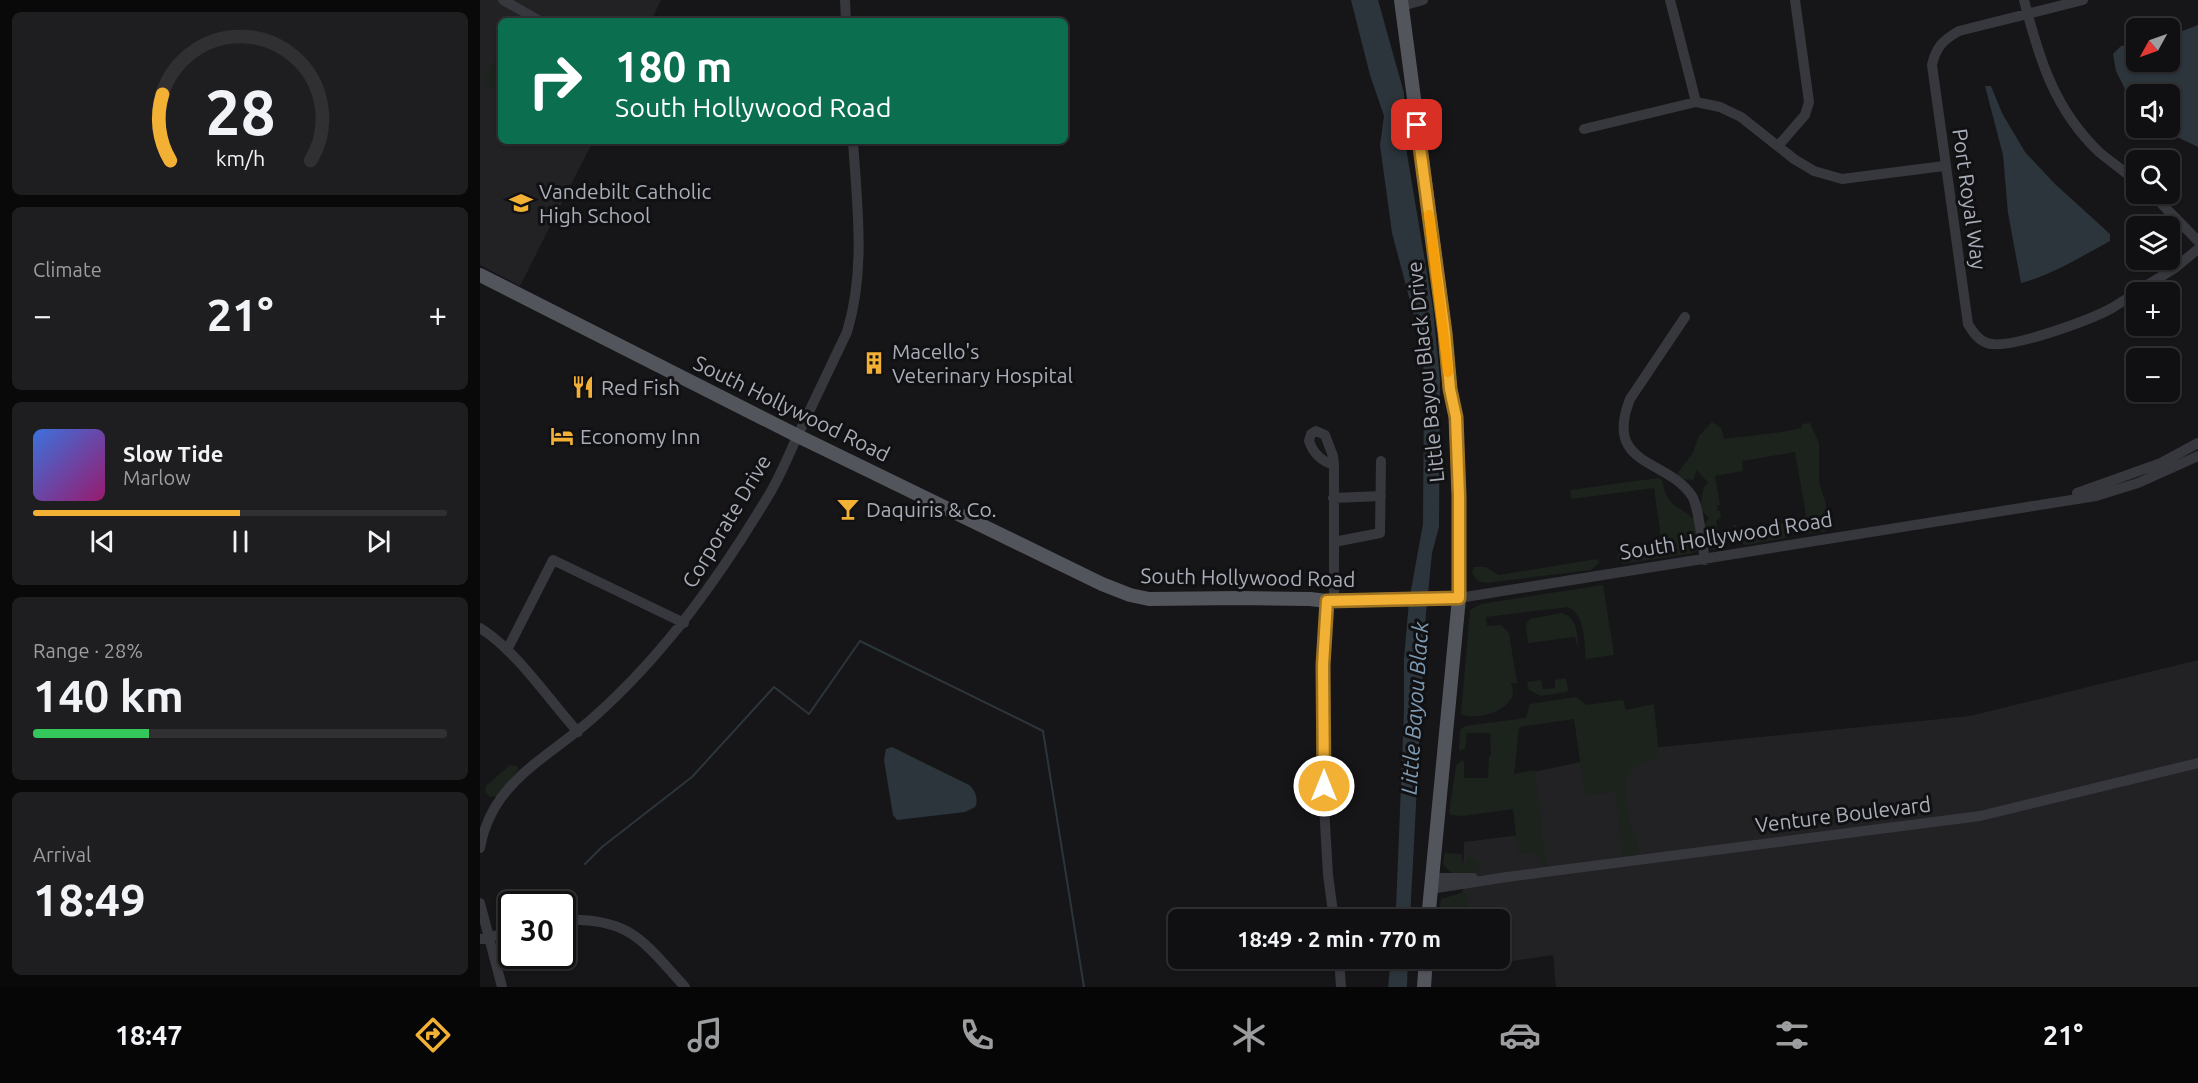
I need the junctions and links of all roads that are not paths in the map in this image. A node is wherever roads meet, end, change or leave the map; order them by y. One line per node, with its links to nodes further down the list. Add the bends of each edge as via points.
1 (503, 0): 10 (street)
2 (845, 0): 11 (street)
3 (1423, 0): 8 (street)
4 (1670, 0): 12 (street)
5 (1795, 0): 15 (street, via 1809,102 1805,115)
6 (2025, 0): 9 (street)
7 (2083, 0): 9 (street, Port Royal Way)
8 (1401, 3): 35 (main road, Little Bayou Black Drive, via 1456,417)
9 (2028, 14): 16 (street, Port Royal Way, via 1959,31 1943,40 1935,52 1932,65); 17 (street, via 2055,93 2099,151)
10 (535, 18)
11 (846, 18)
12 (1696, 102): 13 (street); 15 (street, via 1741,117)
13 (1584, 129)
14 (853, 144): 25 (street, Corporate Drive, via 859,268 854,308 847,332)
15 (1778, 146): 16 (street, via 1814,171 1842,178)
16 (1944, 166): 23 (street, Port Royal Way, via 1968,324 1976,336 1988,344 2003,345 2058,331)
17 (2126, 173)
18 (2162, 204): 19 (street)
19 (2198, 241)
20 (2198, 249): 22 (street, Port Royal Way)
21 (480, 275): 25 (main road, South Hollywood Road)
22 (2153, 282)
23 (2126, 299)
24 (1685, 317): 34 (street, via 1630,399 1624,429 1640,452 1686,488 1694,499)
25 (798, 436): 36 (main road, South Hollywood Road, via 1130,595 1149,599); 37 (street, Corporate Drive, via 771,491)
26 (2198, 443): 32 (street, South Hollywood Road, via 2161,463)
27 (2198, 456): 32 (street, South Hollywood Road, via 2138,483 2096,496)
28 (1381, 461): 30 (street)
29 (1334, 465): 31 (street)
30 (1381, 496): 31 (street); 33 (street, via 1380,533)
31 (1334, 498): 33 (street)
32 (2046, 503): 34 (street, South Hollywood Road)
33 (1334, 542): 36 (street)
34 (1705, 560): 35 (street, South Hollywood Road)
35 (1459, 598): 36 (main road, South Hollywood Road); 43 (main road, Little Bayou Black Drive)
36 (1330, 601): 45 (street, via 1323,665 1324,806)
37 (684, 623): 39 (street, via 553,560); 40 (street, Corporate Drive, via 639,675)
38 (480, 628): 39 (street)
39 (507, 650): 40 (street)
40 (578, 732): 42 (street, Corporate Drive, via 516,779 496,807)
41 (2198, 763): 43 (street, Venture Boulevard, via 1971,818)
42 (480, 848)
43 (1430, 883): 46 (main road, Little Bayou Black Drive)
44 (480, 903): 48 (street)
45 (1333, 909)
46 (1429, 909)
47 (576, 919): 52 (street, via 607,922 630,932)
48 (484, 938): 51 (street)
49 (1340, 969): 53 (street)
50 (1425, 969): 54 (main road)
51 (502, 987)
52 (685, 987)
53 (1341, 987)
54 (1424, 987)

